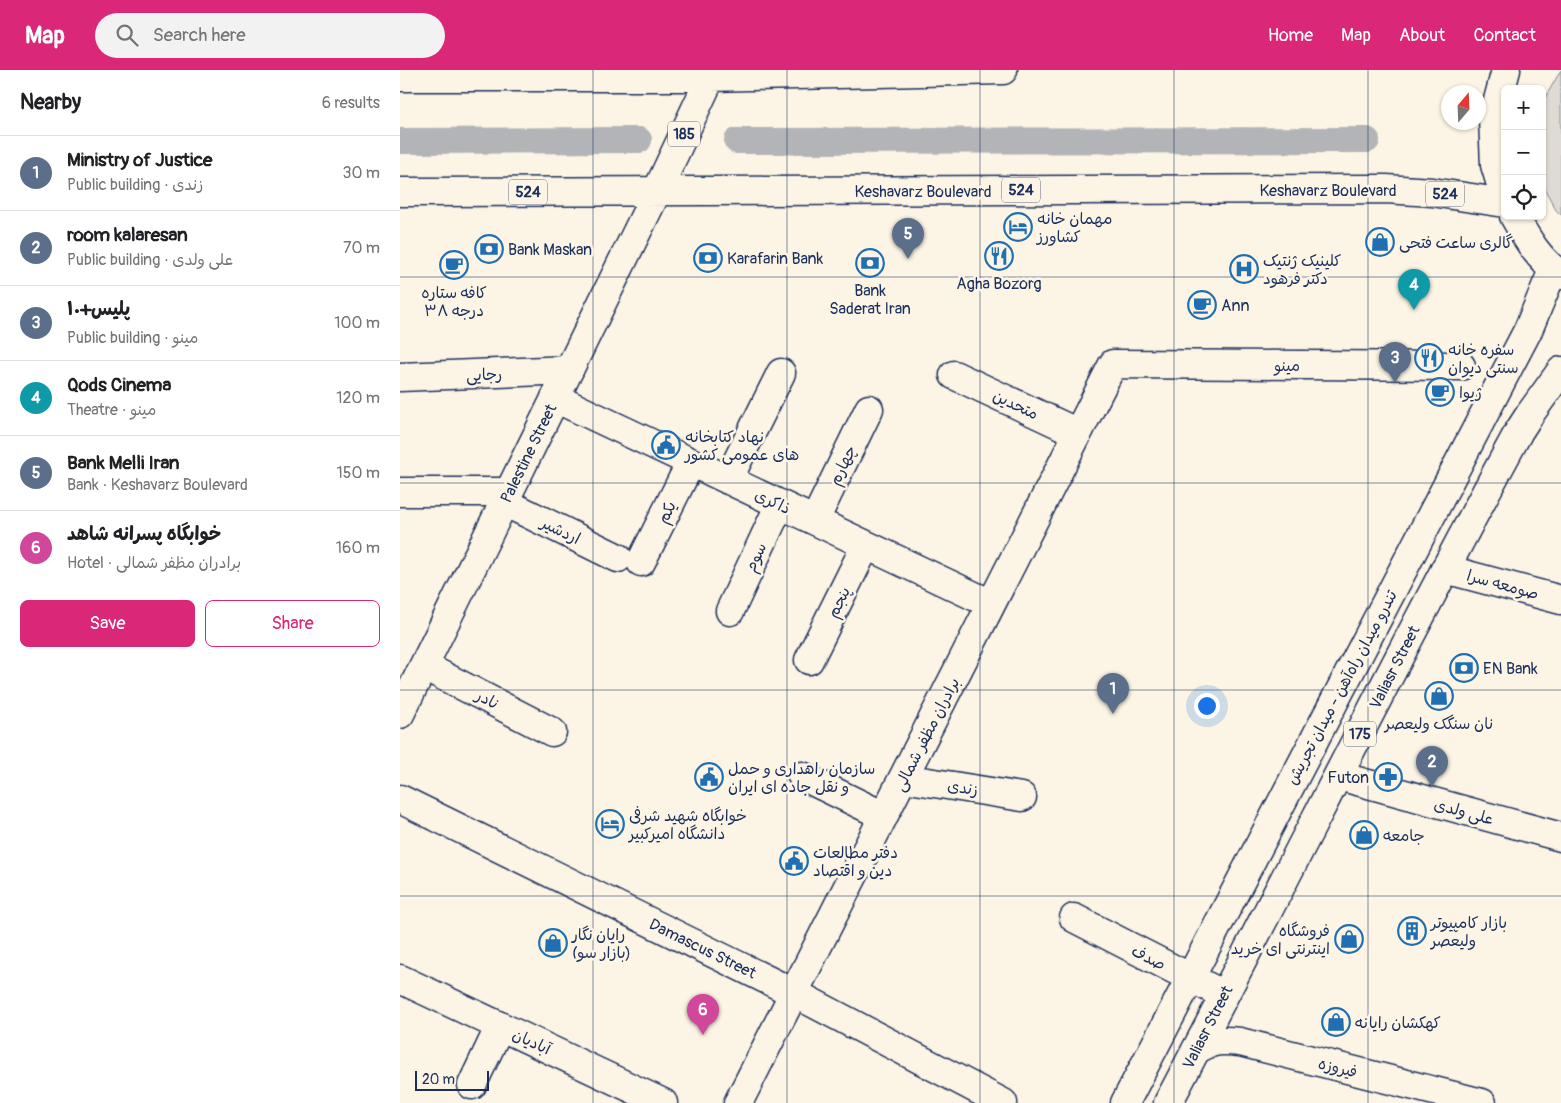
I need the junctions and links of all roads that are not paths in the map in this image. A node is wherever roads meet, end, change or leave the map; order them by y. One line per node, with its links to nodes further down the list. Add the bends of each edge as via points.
1 (1003, 70): 4 (street)
2 (1506, 70): 6 (street, via 1494,118 1495,165)
3 (552, 73): 4 (street); 5 (street)
4 (713, 73): 7 (street, 185)
5 (400, 77)
6 (1501, 185)
7 (657, 191): 8 (street, Keshavarz Boulevard / 524); 9 (street, Keshavarz Boulevard / 524, via 1386,189); 14 (street, Palestine Street / 185)
8 (400, 192)
9 (1501, 202)
10 (1516, 220): 11 (street, via 1533,248)
11 (1557, 272): 46 (street, تندرو میدان راه‌آهن - میدان تجریش)
12 (1113, 364): 13 (street, مینو); 21 (street, برادران مظفر شمالی)
13 (1462, 366)
14 (569, 370): 18 (street, رجایی); 19 (street, Palestine Street / 185)
15 (1561, 371): 30 (street, Valiasr Street / 175, via 1530,414)
16 (781, 373): 23 (street)
17 (954, 375): 21 (street, متحدین)
18 (400, 377)
19 (555, 398): 22 (street, ذاکری); 25 (street, Palestine Street / 185)
20 (869, 410): 27 (street, چهارم)
21 (1078, 433): 32 (street, برادران مظفر شمالی)
22 (691, 462): 23 (street, ذاکری); 29 (street, یکم)
23 (728, 480): 26 (street, ذاکری)
24 (400, 492): 25 (street)
25 (506, 497): 29 (street, اردشیر); 35 (street, Palestine Street / 185)
26 (780, 504): 27 (street, ذاکری); 33 (street, سوم)
27 (815, 520): 28 (street, ذاکری)
28 (866, 545): 32 (street, ذاکری); 34 (street, پنجم)
29 (629, 560)
30 (1445, 569): 31 (street, صومعه سرا); 39 (street, Valiasr Street / 175)
31 (1561, 600)
32 (991, 604): 40 (street, برادران مظفر شمالی)
33 (730, 611)
34 (810, 660)
35 (424, 666): 36 (street, Palestine Street / 185); 37 (street, نادر)
36 (400, 714)
37 (552, 732)
38 (802, 776): 43 (street)
39 (1339, 776): 44 (street, علی ولدی); 49 (street, Valiasr Street / 175)
40 (903, 778): 41 (street, زندی); 43 (street, برادران مظفر شمالی)
41 (1022, 797)
42 (400, 799): 48 (street, Damascus Street)
43 (884, 816): 48 (street, برادران مظفر شمالی)
44 (1561, 837)
45 (1074, 918): 46 (street, صدف)
46 (1190, 977): 49 (street, صدف); 56 (street, تندرو میدان راه‌آهن - میدان تجریش)
47 (400, 979): 50 (street, آبادیان)
48 (794, 993): 54 (street, برادران مظفر شمالی); 55 (street, Damascus Street)
49 (1224, 995): 51 (street, Valiasr Street / 175)
50 (500, 1026): 52 (street); 53 (street, آبادیان)
51 (1196, 1050): 57 (street, Valiasr Street / 175); 58 (street, فیروزه, via 1222,1040 1240,1042)
52 (472, 1085)
53 (663, 1103)
54 (738, 1103)
55 (1003, 1103)
56 (1126, 1103)
57 (1168, 1103)
58 (1482, 1103)

